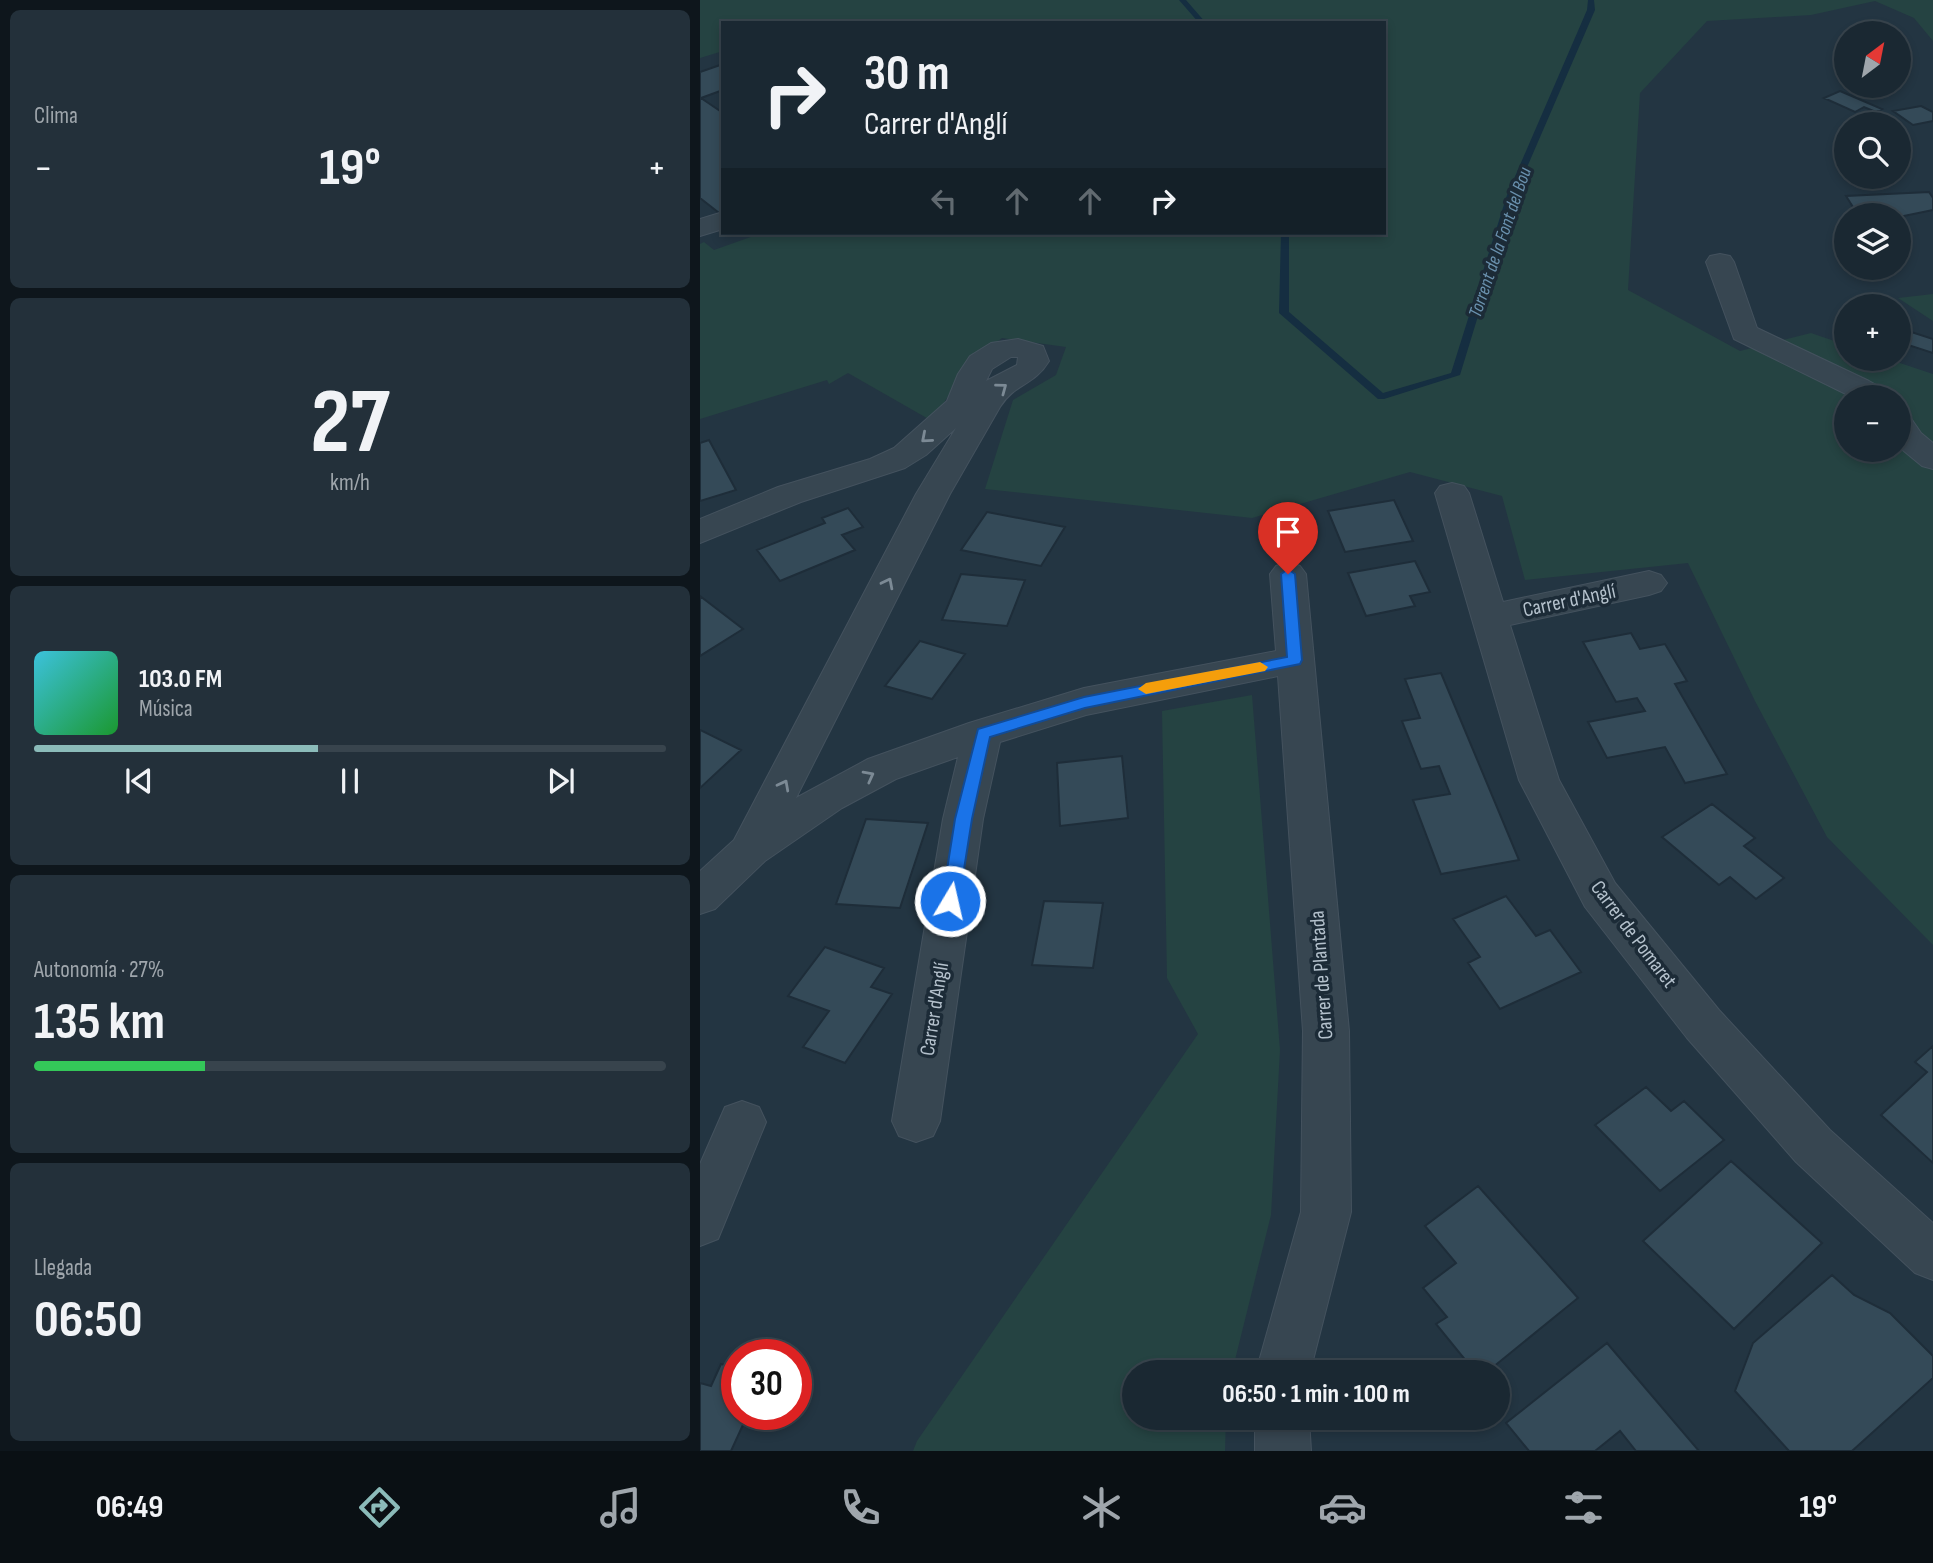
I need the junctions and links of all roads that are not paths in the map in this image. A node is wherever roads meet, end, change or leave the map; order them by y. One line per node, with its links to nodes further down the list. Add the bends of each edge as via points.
1 (721, 221): 2 (street)
2 (700, 228)
3 (1720, 262): 4 (street, via 1744,333)
4 (1853, 385)
5 (1911, 441): 6 (street)
6 (1933, 459)
7 (1452, 493): 11 (street, Carrer de Pomaret)
8 (700, 532): 14 (street, one-way to 8, via 933,494 997,387 1028,371 1034,361 1032,352 1023,346 1001,350 978,366 960,405 909,453 747,510)
9 (1288, 574): 12 (street, Carrer de Plantada)
10 (1648, 583): 11 (street, Carrer d'Anglí)
11 (1490, 617): 19 (street, Carrer de Pomaret, via 1539,780 1600,895 1703,1024 1813,1146)
12 (1294, 660): 13 (street, via 1084,702); 20 (street, Carrer de Plantada, via 1326,1031 1326,1212)
13 (983, 733): 14 (street, one-way to 13, via 828,797 882,769); 16 (street, Carrer d'Anglí, via 963,819)
14 (749, 851): 15 (street)
15 (700, 897)
16 (916, 1121)
17 (742, 1122): 18 (street)
18 (700, 1222)
19 (1933, 1256)
20 (1286, 1360)
21 (1282, 1430): 22 (street)
22 (1283, 1451)

